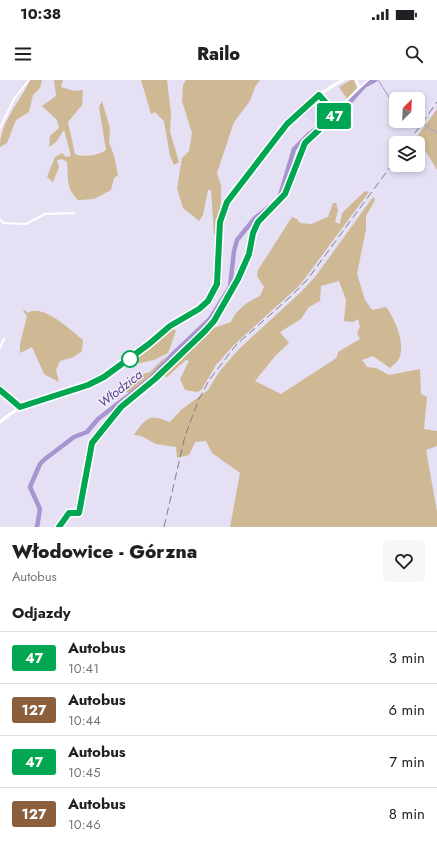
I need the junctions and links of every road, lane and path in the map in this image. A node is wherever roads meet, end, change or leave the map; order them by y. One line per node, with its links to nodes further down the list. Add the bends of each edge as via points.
1 (29, 80): 8 (street, via 14,100)
2 (343, 80): 6 (street)
3 (356, 80): 5 (street)
4 (368, 80): 5 (street)
5 (360, 86): 7 (street)
6 (319, 95): 7 (street); 14 (street, via 287,124 227,202 220,222 217,284 208,301 170,326 104,377 88,385)
7 (334, 113): 16 (street, via 333,120 305,143 285,194 258,222 249,254 238,279 214,321 155,379 121,407 96,436 92,443 79,513 69,513)
8 (0, 128)
9 (74, 213): 10 (street, via 45,214 26,224 3,223)
10 (0, 219)
11 (4, 339): 12 (street)
12 (0, 348)
13 (0, 390): 14 (street)
14 (20, 407): 15 (street)
15 (0, 422)
16 (59, 527)

